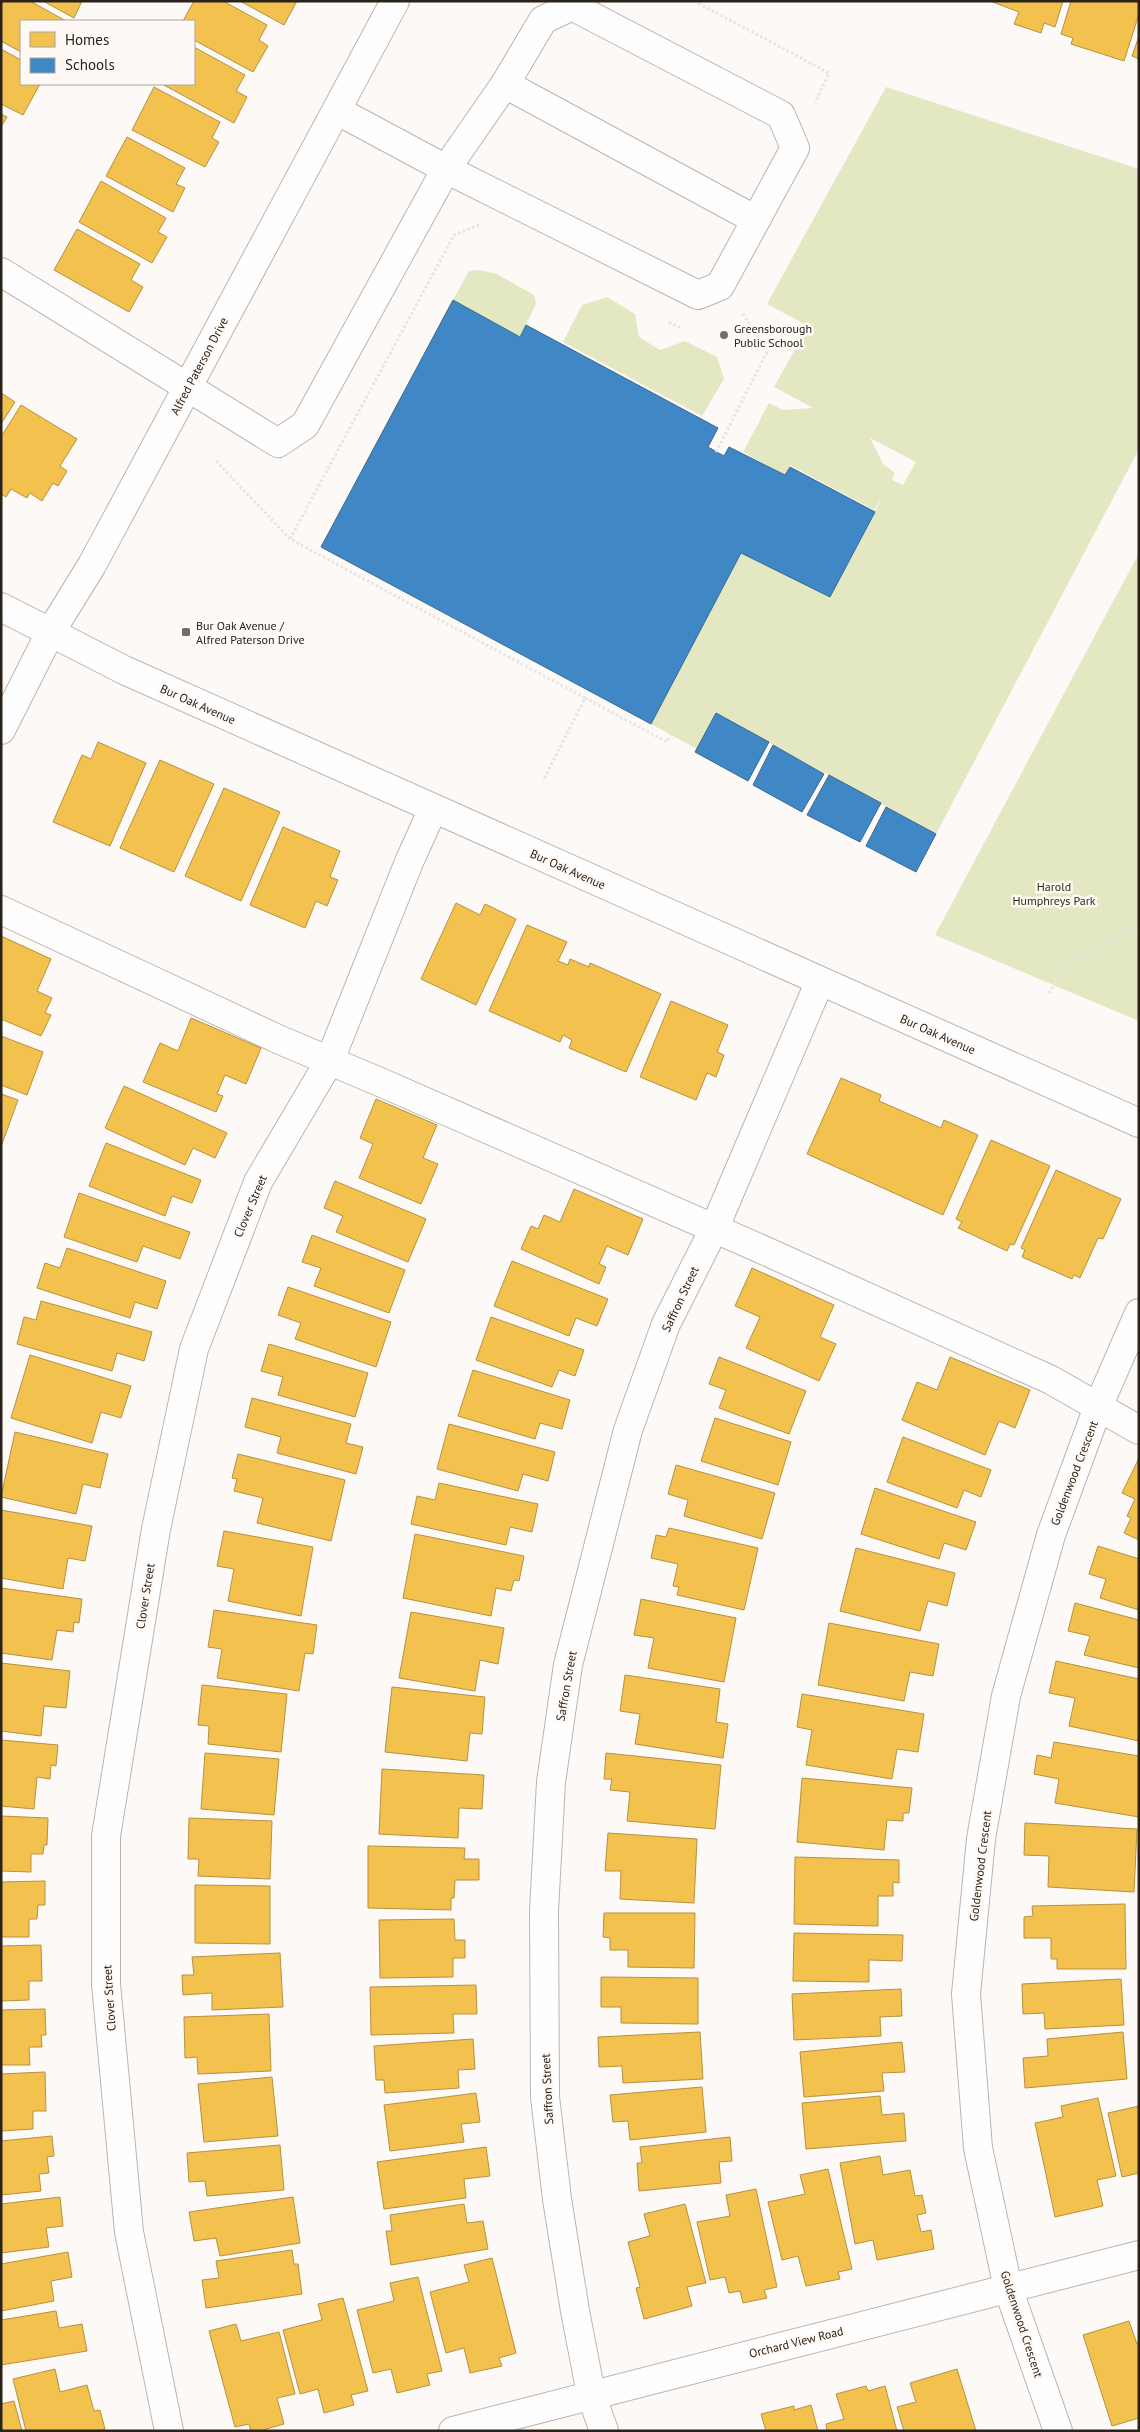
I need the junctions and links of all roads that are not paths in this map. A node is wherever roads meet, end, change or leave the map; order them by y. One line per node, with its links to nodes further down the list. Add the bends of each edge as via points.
1 (395, 1): 3 (street, Alfred Paterson Drive)
2 (505, 84): 4 (street); 5 (street); 5 (street, via 543,20 572,6 782,116 796,148)
3 (338, 111): 4 (street); 7 (street, Alfred Paterson Drive)
4 (446, 169): 5 (street, via 698,295 720,286); 7 (street, via 305,425 278,443)
5 (756, 220)
6 (1, 272): 7 (street)
7 (188, 386): 9 (street, Alfred Paterson Drive, via 92,565)
8 (1, 607): 9 (street, Bur Oak Avenue)
9 (50, 632): 10 (street, Alfred Paterson Drive); 11 (street, Bur Oak Avenue, via 124,670)
10 (1, 730)
11 (433, 809): 13 (street, Bur Oak Avenue); 14 (street, Clover Street)
12 (1, 910): 14 (street, via 280,1040)
13 (820, 981): 15 (street, Bur Oak Avenue); 16 (street, Saffron Street)
14 (330, 1060): 16 (street); 23 (street, Clover Street, via 258,1182 194,1350 156,1529 106,1836 106,1984 129,2232)
15 (1139, 1123)
16 (714, 1229): 18 (street, via 1051,1380); 22 (street, Saffron Street, via 666,1324 628,1430 568,1665 551,1782 544,1911 545,2097 557,2199)
17 (1139, 1313): 18 (street, Goldenwood Crescent)
18 (1098, 1408): 19 (street); 21 (street, Goldenwood Crescent, via 1050,1535 1006,1696 981,1839 966,1994 978,2148)
19 (1139, 1430)
20 (1139, 2255): 21 (street, Orchard View Road)
21 (1008, 2288): 22 (street, Orchard View Road); 26 (street, Goldenwood Crescent)
22 (592, 2394): 24 (street, Orchard View Road); 25 (street, Saffron Street)
23 (169, 2431)
24 (453, 2431)
25 (604, 2431)
26 (1058, 2431)

